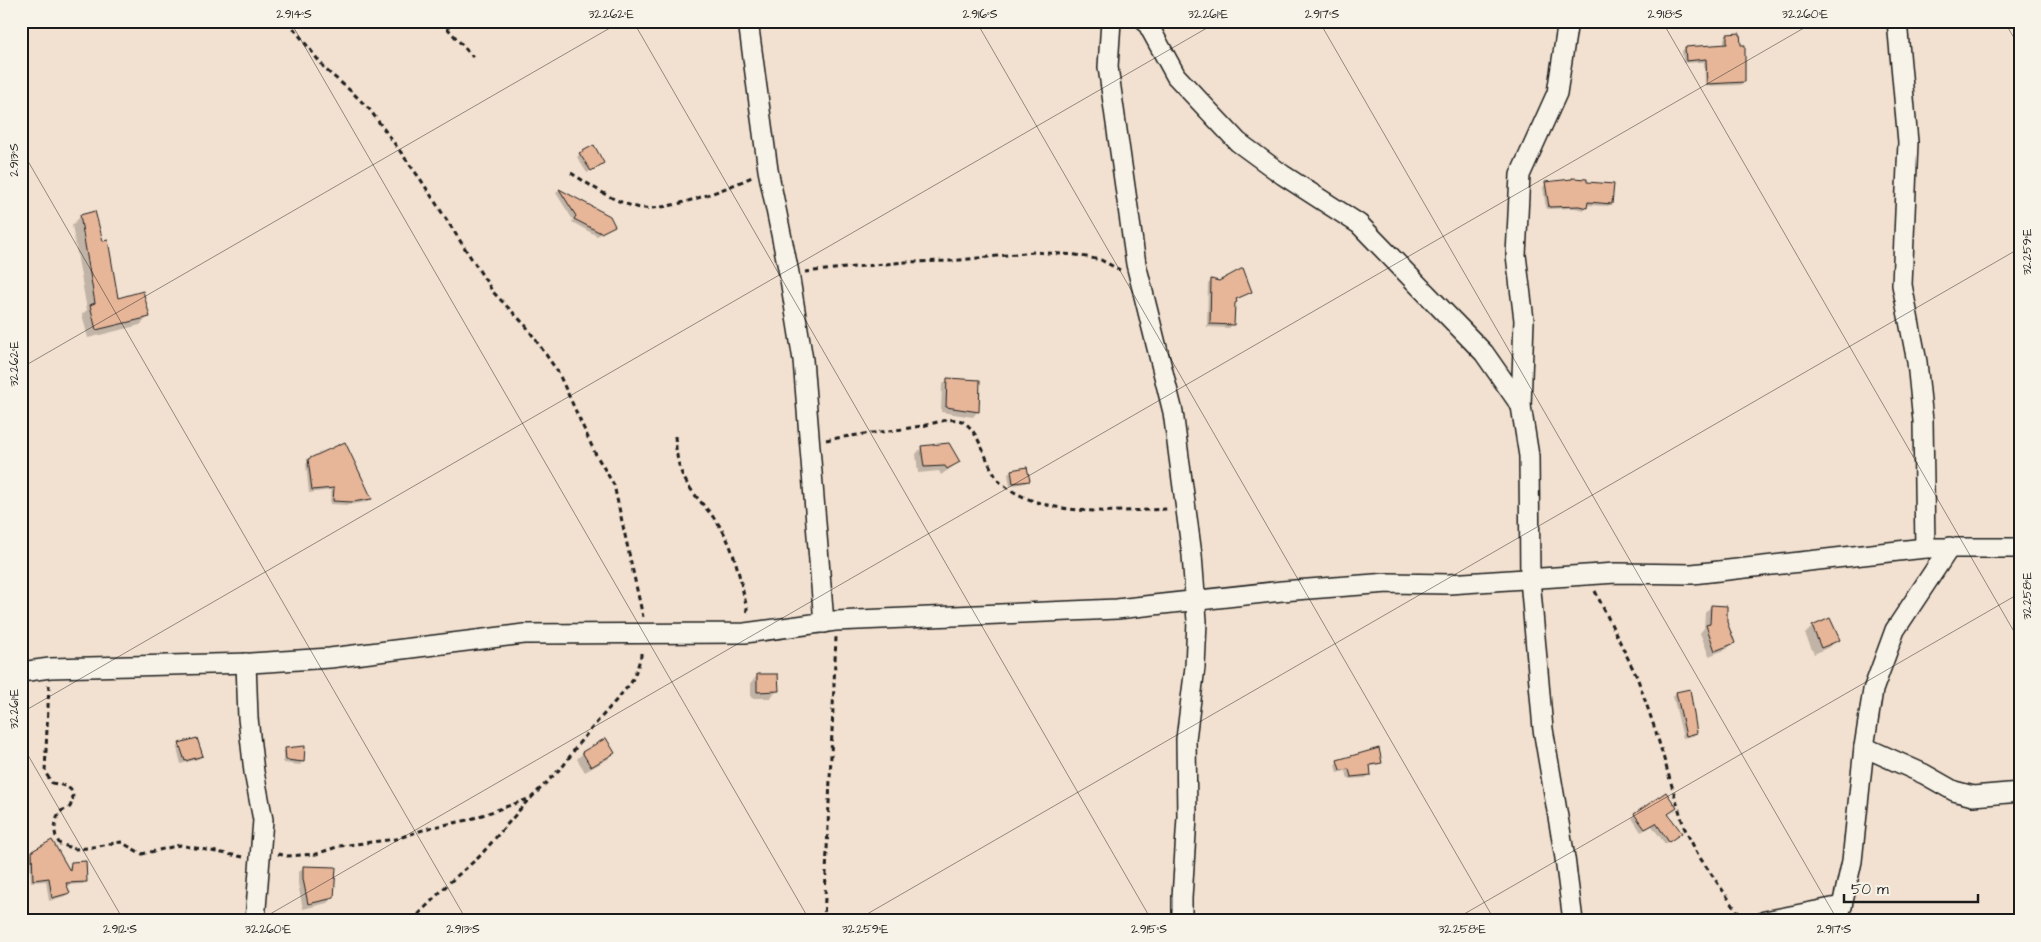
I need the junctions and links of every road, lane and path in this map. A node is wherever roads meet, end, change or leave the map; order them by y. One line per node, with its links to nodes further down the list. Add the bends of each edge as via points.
1 (288, 21): 25 (path, via 326,70 370,110 422,180 493,292 526,326 558,372 595,453 614,485 642,607)
2 (441, 21): 8 (path)
3 (748, 21): 9 (street)
4 (1111, 21): 12 (street, via 1108,67)
5 (1146, 21): 13 (street, via 1176,76 1238,142 1358,224 1484,353)
6 (1568, 21): 13 (street, via 1556,93 1520,175 1516,255 1524,320)
7 (1897, 21): 18 (street, via 1908,142 1902,286 1917,362 1923,421)
8 (473, 57)
9 (768, 170): 10 (path, via 728,188 651,208 638,208 621,202); 11 (street)
10 (571, 173)
11 (789, 274): 12 (path, via 1034,252 1101,260); 15 (street, via 803,360)
12 (1140, 282): 16 (street, via 1173,412)
13 (1521, 406): 21 (street, via 1529,456)
14 (675, 436): 24 (path, via 683,474 727,539 747,608)
15 (811, 444): 16 (path, via 959,420 969,426 1001,483 1016,493 1065,510); 23 (street)
16 (1184, 508): 22 (street)
17 (1950, 547): 18 (street); 19 (street); 29 (street, via 1895,630 1872,690)
18 (1925, 548): 20 (street, via 1692,574)
19 (2020, 548)
20 (1585, 574): 21 (street); 39 (path, via 1638,677 1684,827 1698,855)
21 (1530, 580): 22 (street, via 1388,583); 38 (street, via 1543,728)
22 (1195, 600): 23 (street, via 1117,609); 37 (street, via 1198,621 1186,740 1187,817)
23 (830, 622): 24 (street); 36 (path, via 836,651)
24 (744, 633): 25 (street)
25 (642, 635): 26 (street, via 524,634 330,658); 31 (path, via 641,656 631,683 564,765)
26 (246, 663): 27 (street); 32 (street, via 254,772 264,820)
27 (50, 668): 28 (street); 32 (path, via 45,772 52,783 69,788 73,799 70,807 60,812 54,825 60,844 75,849 121,842 142,854 180,845)
28 (21, 672)
29 (1864, 747): 30 (street, via 1924,774 1954,792 1973,796); 33 (street, via 1852,861)
30 (2020, 792)
31 (530, 798): 32 (path, via 468,820 396,839 340,846 316,854); 35 (path, via 479,857)
32 (262, 855): 34 (street)
33 (1839, 913): 40 (street)
34 (256, 921)
35 (412, 921)
36 (824, 921)
37 (1182, 921)
38 (1573, 921)
39 (1744, 921)
40 (1765, 921)

